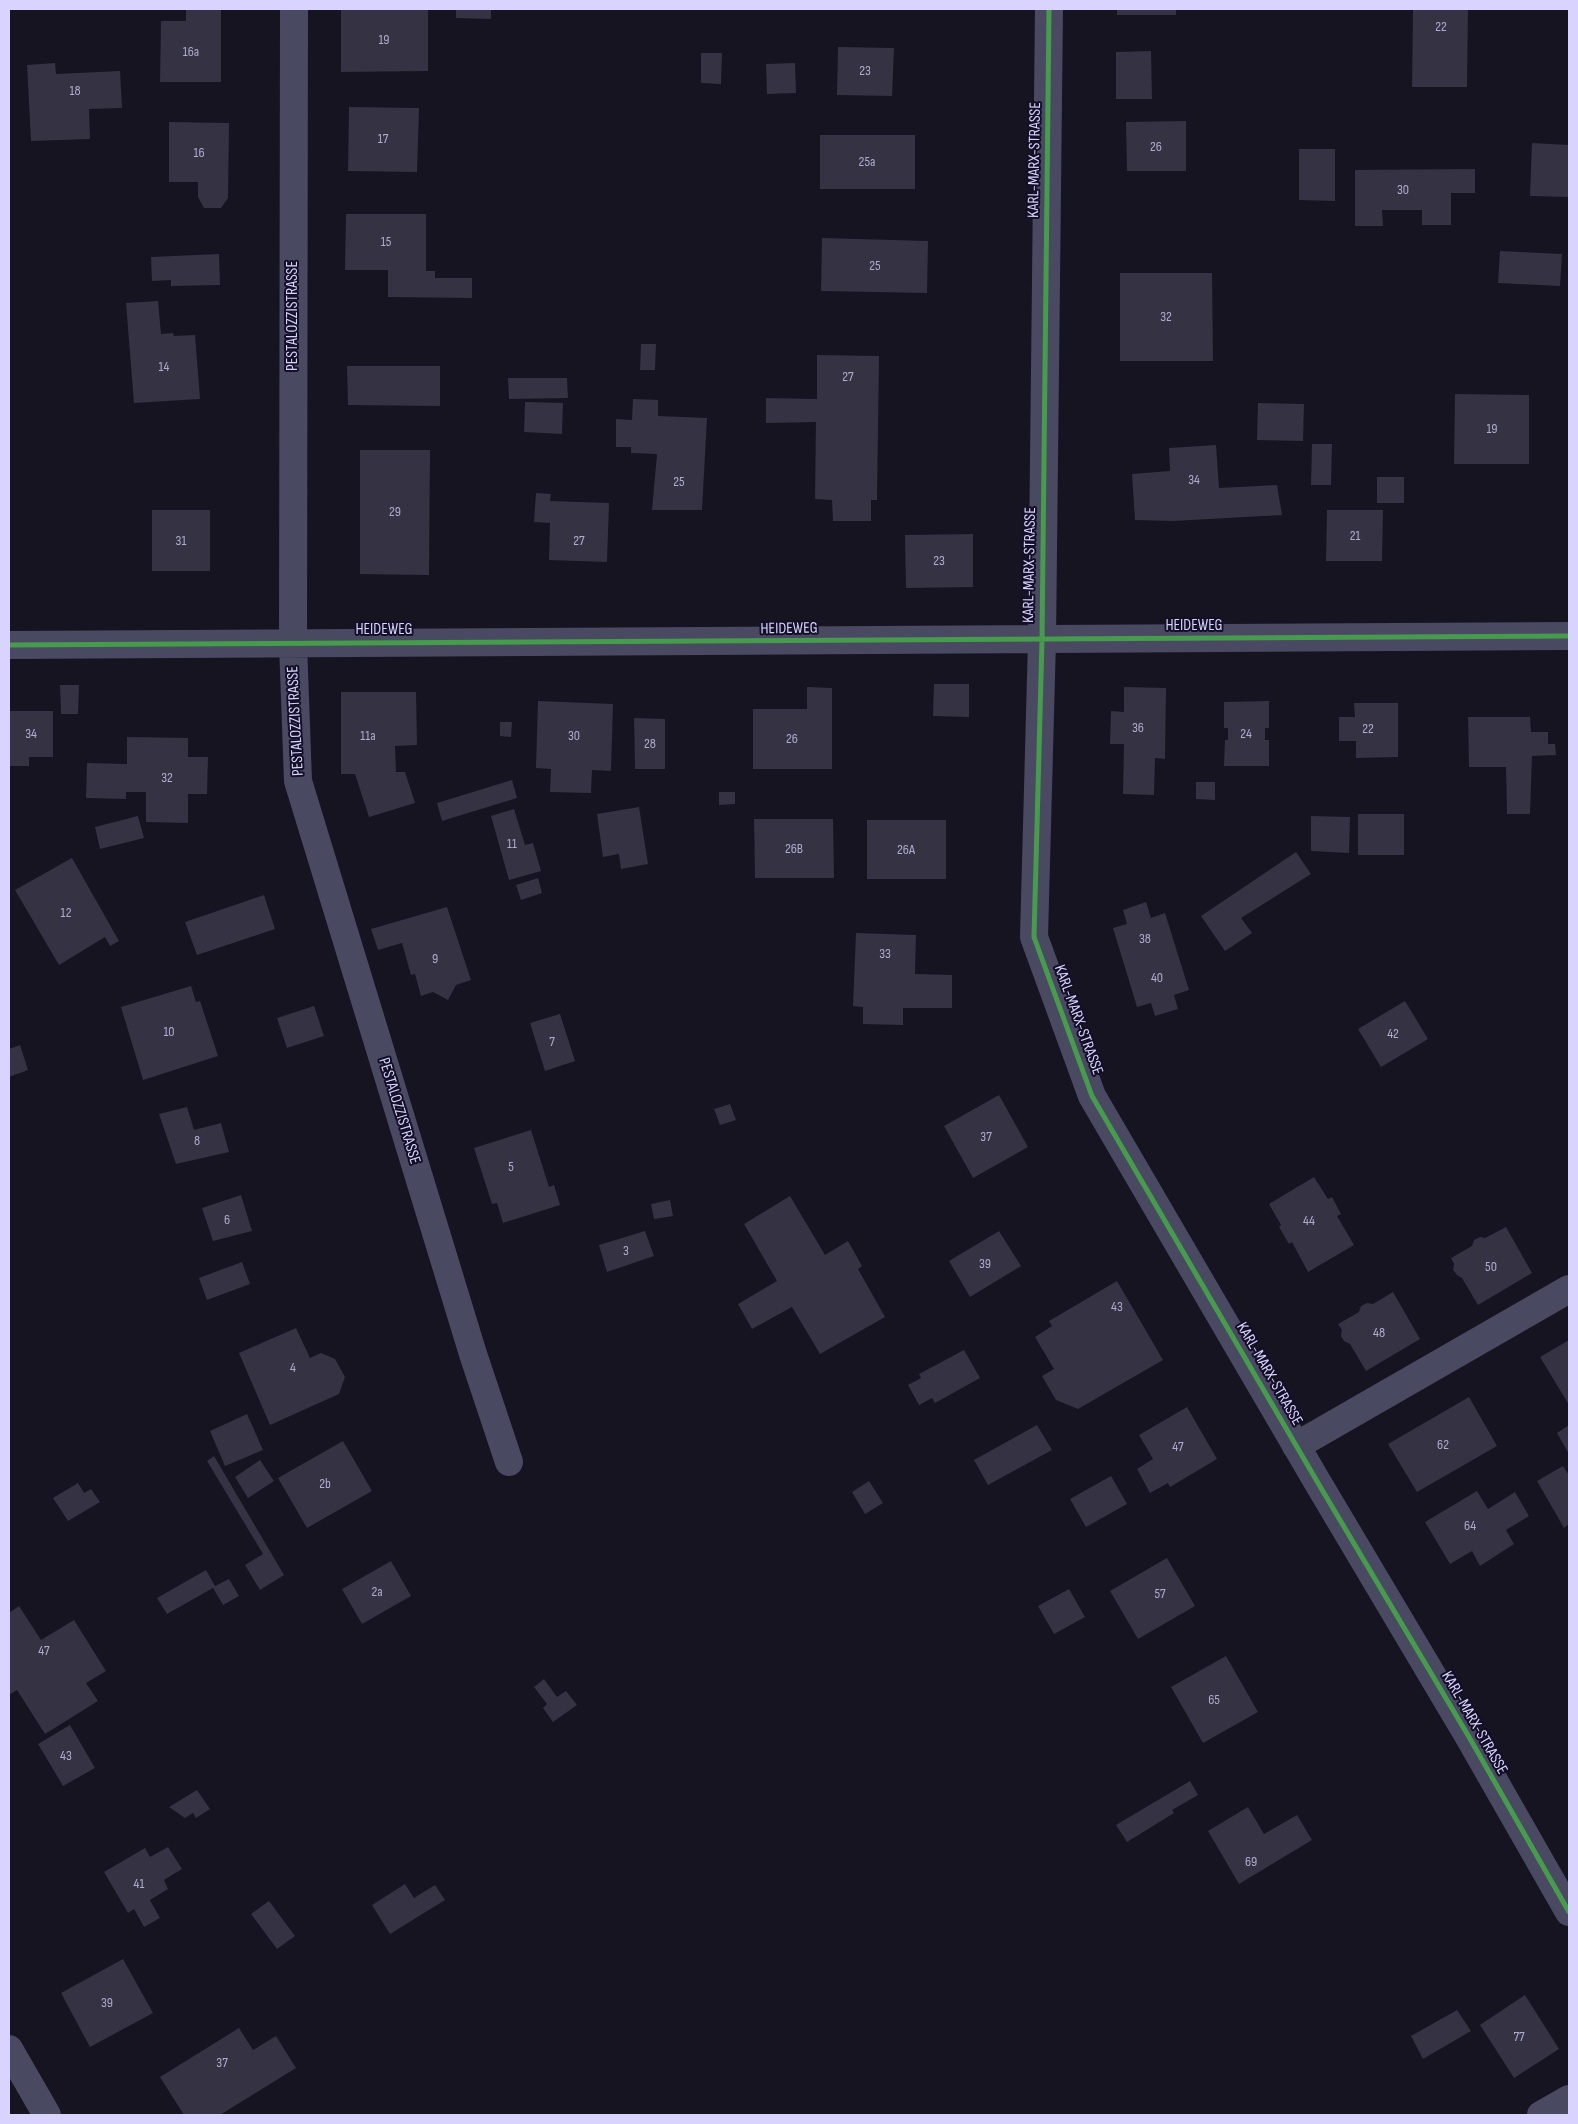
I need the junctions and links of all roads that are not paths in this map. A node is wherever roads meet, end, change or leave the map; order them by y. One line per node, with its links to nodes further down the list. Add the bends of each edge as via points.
1 (294, 9): 5 (street, PESTALOZZISTRASSE)
2 (1049, 9): 4 (street, KARL-MARX-STRASSE)
3 (1569, 636): 4 (street, HEIDEWEG)
4 (1042, 640): 5 (street, HEIDEWEG); 8 (street, KARL-MARX-STRASSE, via 1034,937 1092,1096)
5 (293, 642): 6 (street, HEIDEWEG); 9 (street, PESTALOZZISTRASSE, via 298,781)
6 (9, 645)
7 (1569, 1289): 8 (street)
8 (1296, 1446): 10 (street, KARL-MARX-STRASSE)
9 (509, 1462)
10 (1569, 1912)
11 (9, 2049): 13 (street)
12 (1569, 2099): 14 (street)
13 (47, 2115)
14 (1541, 2115)

